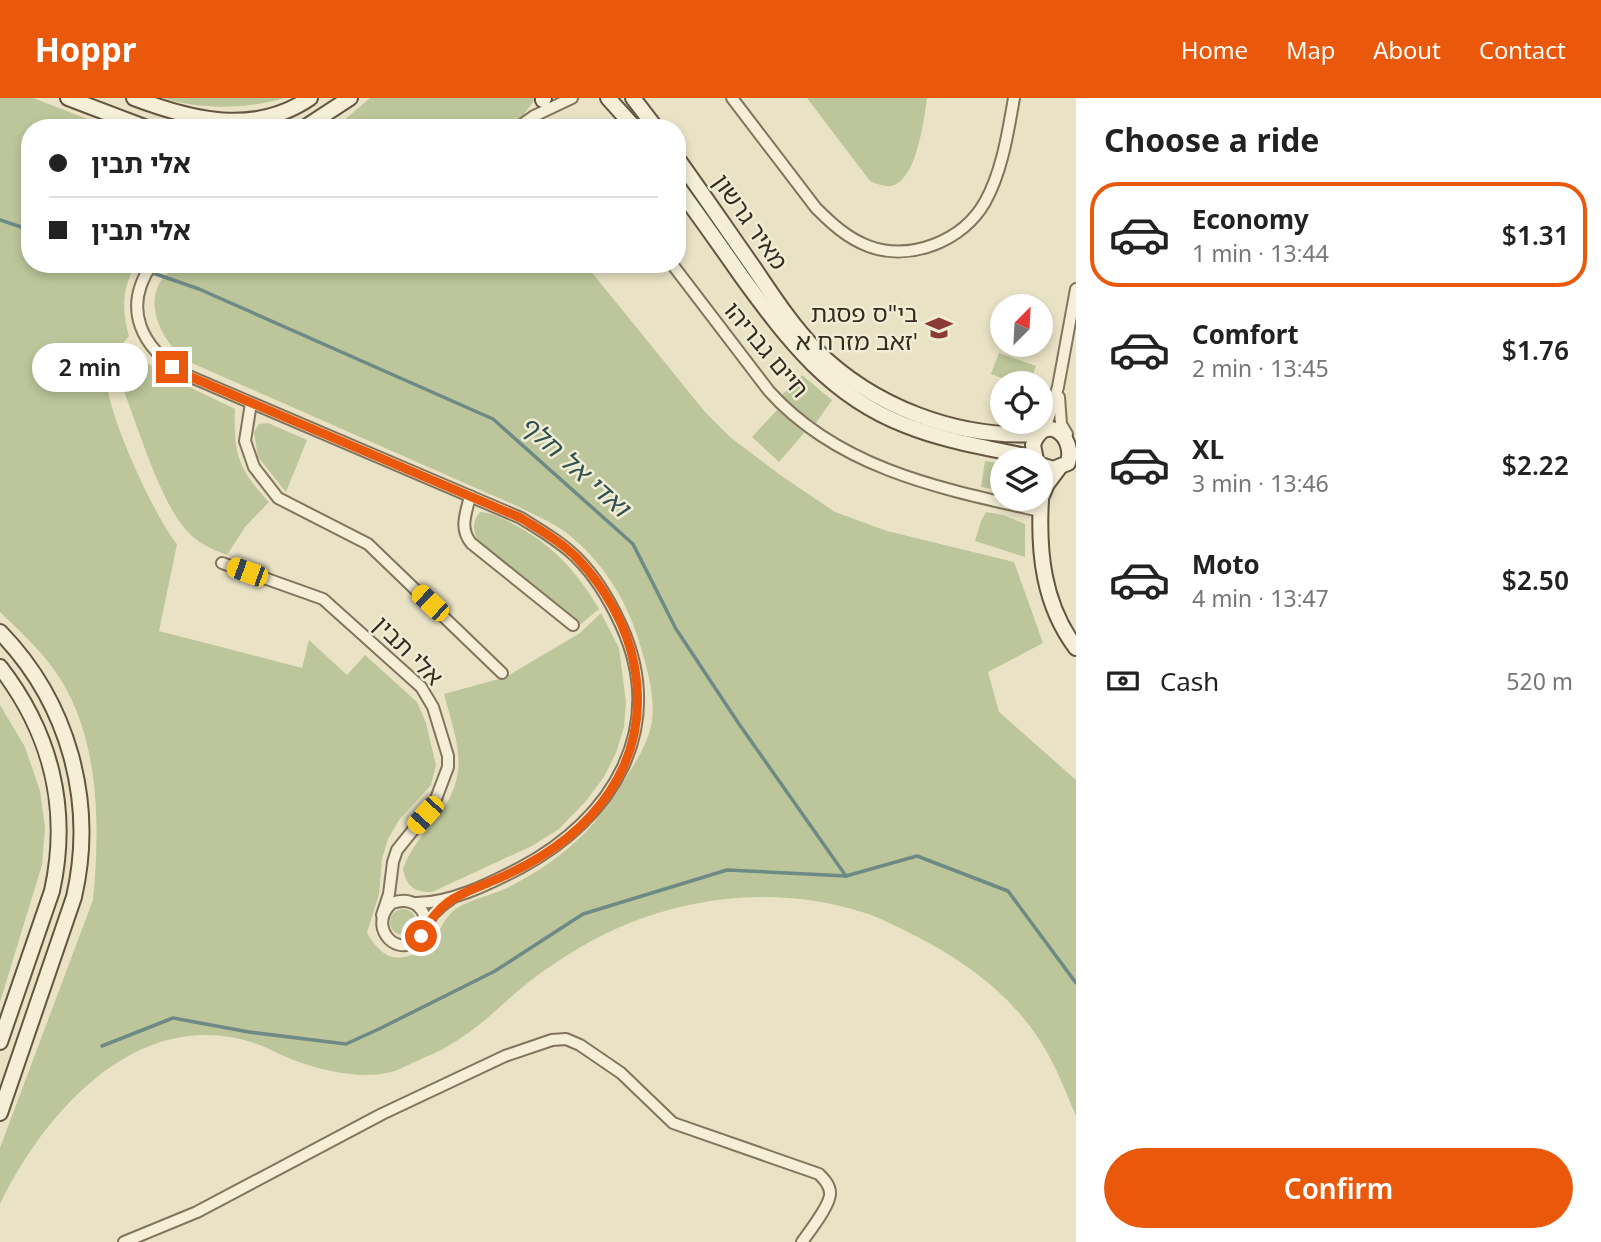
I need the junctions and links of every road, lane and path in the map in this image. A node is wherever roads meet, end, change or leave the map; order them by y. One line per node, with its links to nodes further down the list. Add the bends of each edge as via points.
1 (68, 98): 12 (street)
2 (134, 98): 13 (street)
3 (310, 98): 14 (street, via 271,116)
4 (350, 98): 15 (street)
5 (572, 98): 11 (street)
6 (608, 98): 17 (street)
7 (633, 98): 18 (street)
8 (732, 98): 9 (street, via 830,222 862,244 898,251 943,241 979,213 998,170)
9 (1014, 98)
10 (544, 99): 11 (street)
11 (534, 116): 16 (street)
12 (123, 119)
13 (210, 119)
14 (252, 119)
15 (318, 119)
16 (530, 119)
17 (627, 119)
18 (649, 119)
19 (686, 171): 28 (street, מאיר גרשון, via 780,307 815,349 843,373 908,411 956,428)
20 (686, 199): 30 (street, מאיר גרשון, via 781,331 834,384 903,425)
21 (147, 273): 26 (street, via 137,300 140,323 151,347 184,374)
22 (679, 273): 33 (street, חיים גבריהו, via 769,391 818,435 890,472)
23 (1076, 289): 24 (street)
24 (1058, 387): 25 (street); 29 (street, via 1061,424)
25 (1053, 401)
26 (251, 403): 34 (street); 41 (street, via 245,441 254,467 278,498 368,544)
27 (1053, 430): 29 (street)
28 (990, 433)
29 (1072, 438): 31 (street)
30 (990, 450)
31 (1068, 465): 32 (street)
32 (1053, 479)
33 (990, 492)
34 (470, 496): 37 (street, via 463,524 471,544); 43 (street, via 521,518 578,558 603,591 625,634 639,703 625,768 604,800 549,851 505,876)
35 (1041, 511): 39 (street, via 1045,582)
36 (222, 563): 42 (street, אלי תבין, via 323,599 428,697 448,767 434,804 397,850)
37 (573, 625)
38 (0, 632): 48 (street, via 38,679 59,718 71,755 82,831 80,873 71,907)
39 (1076, 649)
40 (0, 667): 47 (street, via 28,707 45,746 59,831 52,891)
41 (502, 673)
42 (391, 876): 44 (street); 45 (street, אלי תבין)
43 (459, 894): 44 (street); 46 (street, via 433,914)
44 (411, 902): 45 (street, via 392,903); 46 (street, via 424,914)
45 (382, 915): 46 (street, via 382,929 396,943 416,941)
46 (425, 929)
47 (0, 1042)
48 (0, 1113)
49 (124, 1242): 50 (street, via 197,1212 382,1114 505,1056 566,1039 621,1073 673,1123 818,1174 831,1193)
50 (802, 1242)

